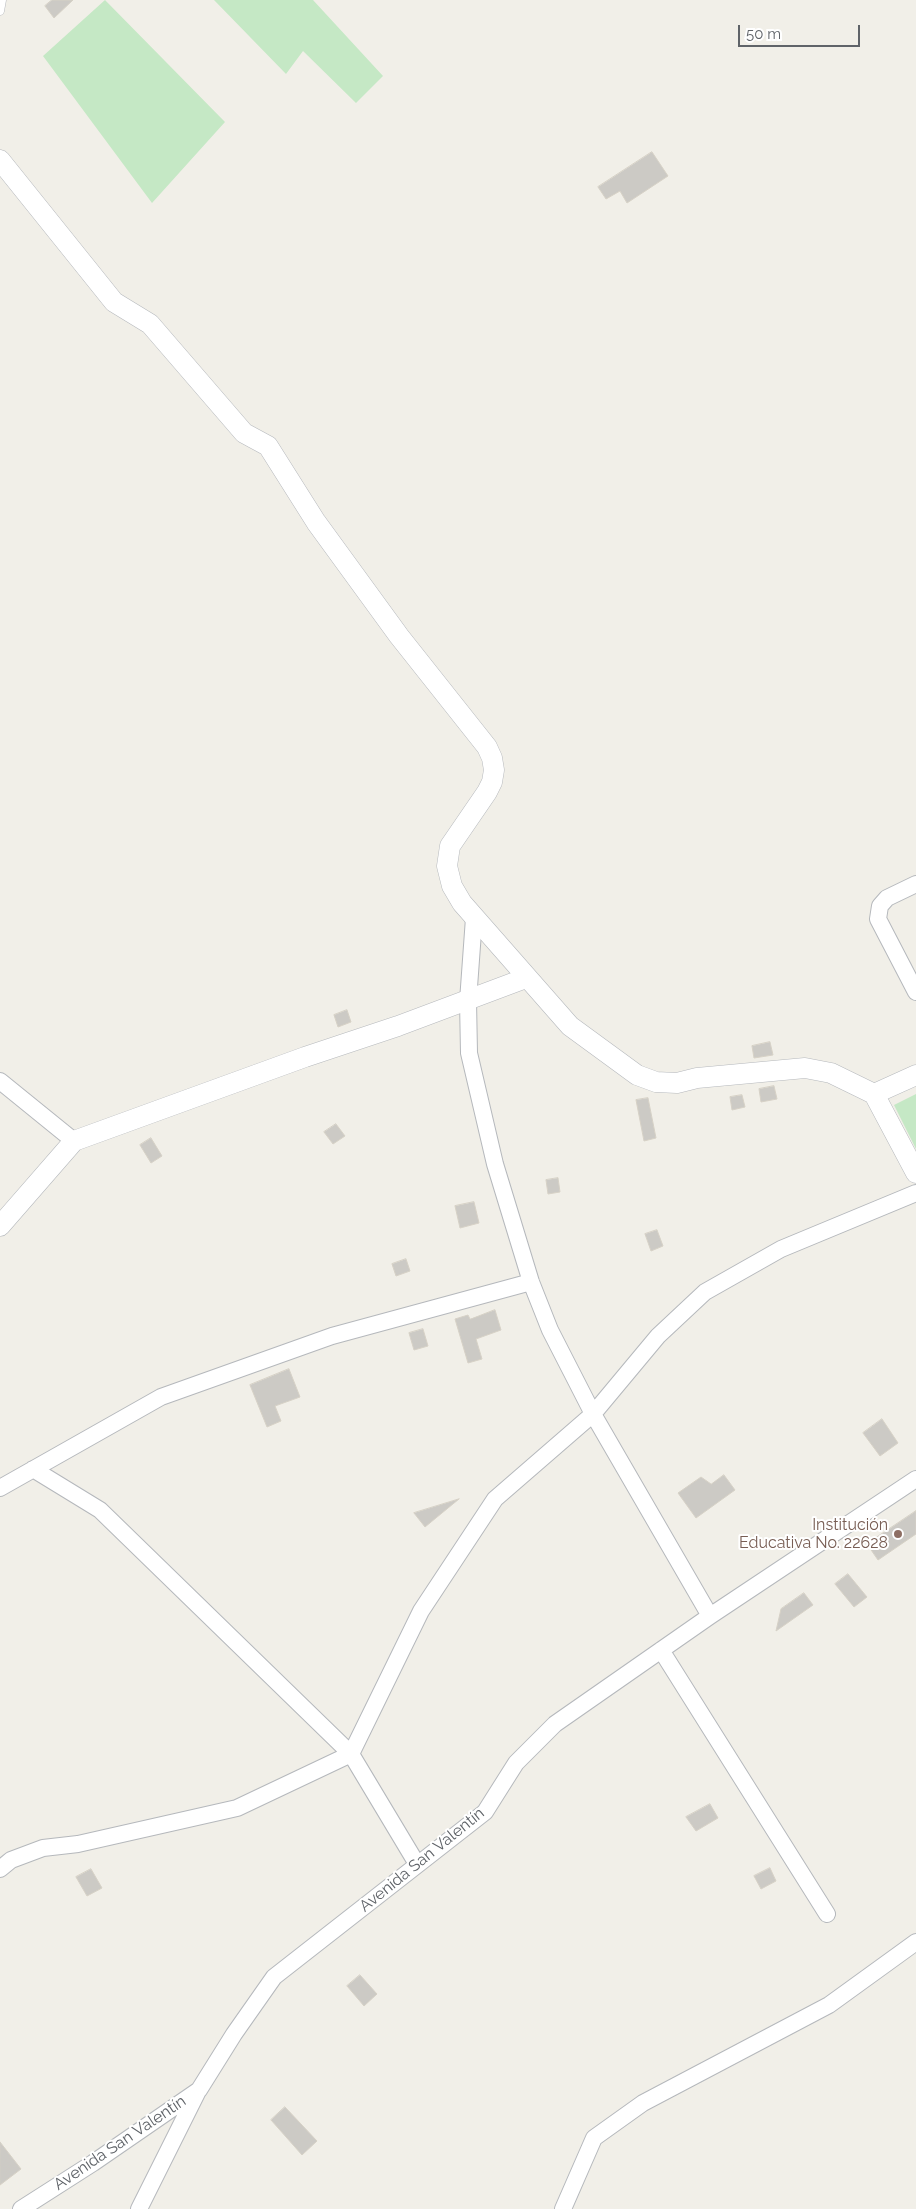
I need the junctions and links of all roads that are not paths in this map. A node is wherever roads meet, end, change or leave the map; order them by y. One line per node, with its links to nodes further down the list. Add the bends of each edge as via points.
1 (2, 0): 2 (lane)
2 (0, 11)
3 (0, 160): 5 (street, via 114,302 150,324 244,434 268,446 322,529 399,636 487,747 494,770 492,782 450,846 447,866 452,886)
4 (916, 884): 7 (street, via 887,898 880,906 878,919)
5 (474, 918): 6 (street); 8 (street)
6 (526, 978): 8 (street); 11 (street, via 570,1026 637,1075 656,1082 677,1083 697,1078 805,1068 831,1073)
7 (916, 992)
8 (468, 1001): 12 (street); 16 (street, via 469,1053 495,1164)
9 (916, 1075): 11 (street)
10 (0, 1082): 12 (street)
11 (874, 1094): 13 (street)
12 (74, 1141): 15 (street)
13 (916, 1174)
14 (916, 1193): 17 (street, via 781,1249 705,1292 658,1336)
15 (0, 1226)
16 (531, 1282): 17 (street, via 550,1330); 18 (street, via 332,1336 161,1398)
17 (593, 1414): 21 (street); 23 (street, via 495,1499 420,1611)
18 (33, 1468): 20 (street); 23 (street, via 100,1510)
19 (916, 1479): 21 (street, Avenida San Valentín)
20 (0, 1488)
21 (710, 1616): 22 (street, Avenida San Valentín)
22 (661, 1650): 24 (street, Avenida San Valentín, via 555,1724 516,1764 486,1812); 26 (street)
23 (351, 1754): 24 (street); 25 (street, via 237,1808 78,1844 43,1848 11,1860)
24 (417, 1864): 28 (street, Avenida San Valentín, via 274,1977)
25 (0, 1869)
26 (827, 1914)
27 (916, 1942): 31 (street, via 828,2005 643,2103 594,2138)
28 (199, 2090): 29 (street, Avenida San Valentín); 30 (street)
29 (21, 2209)
30 (139, 2209)
31 (562, 2209)

